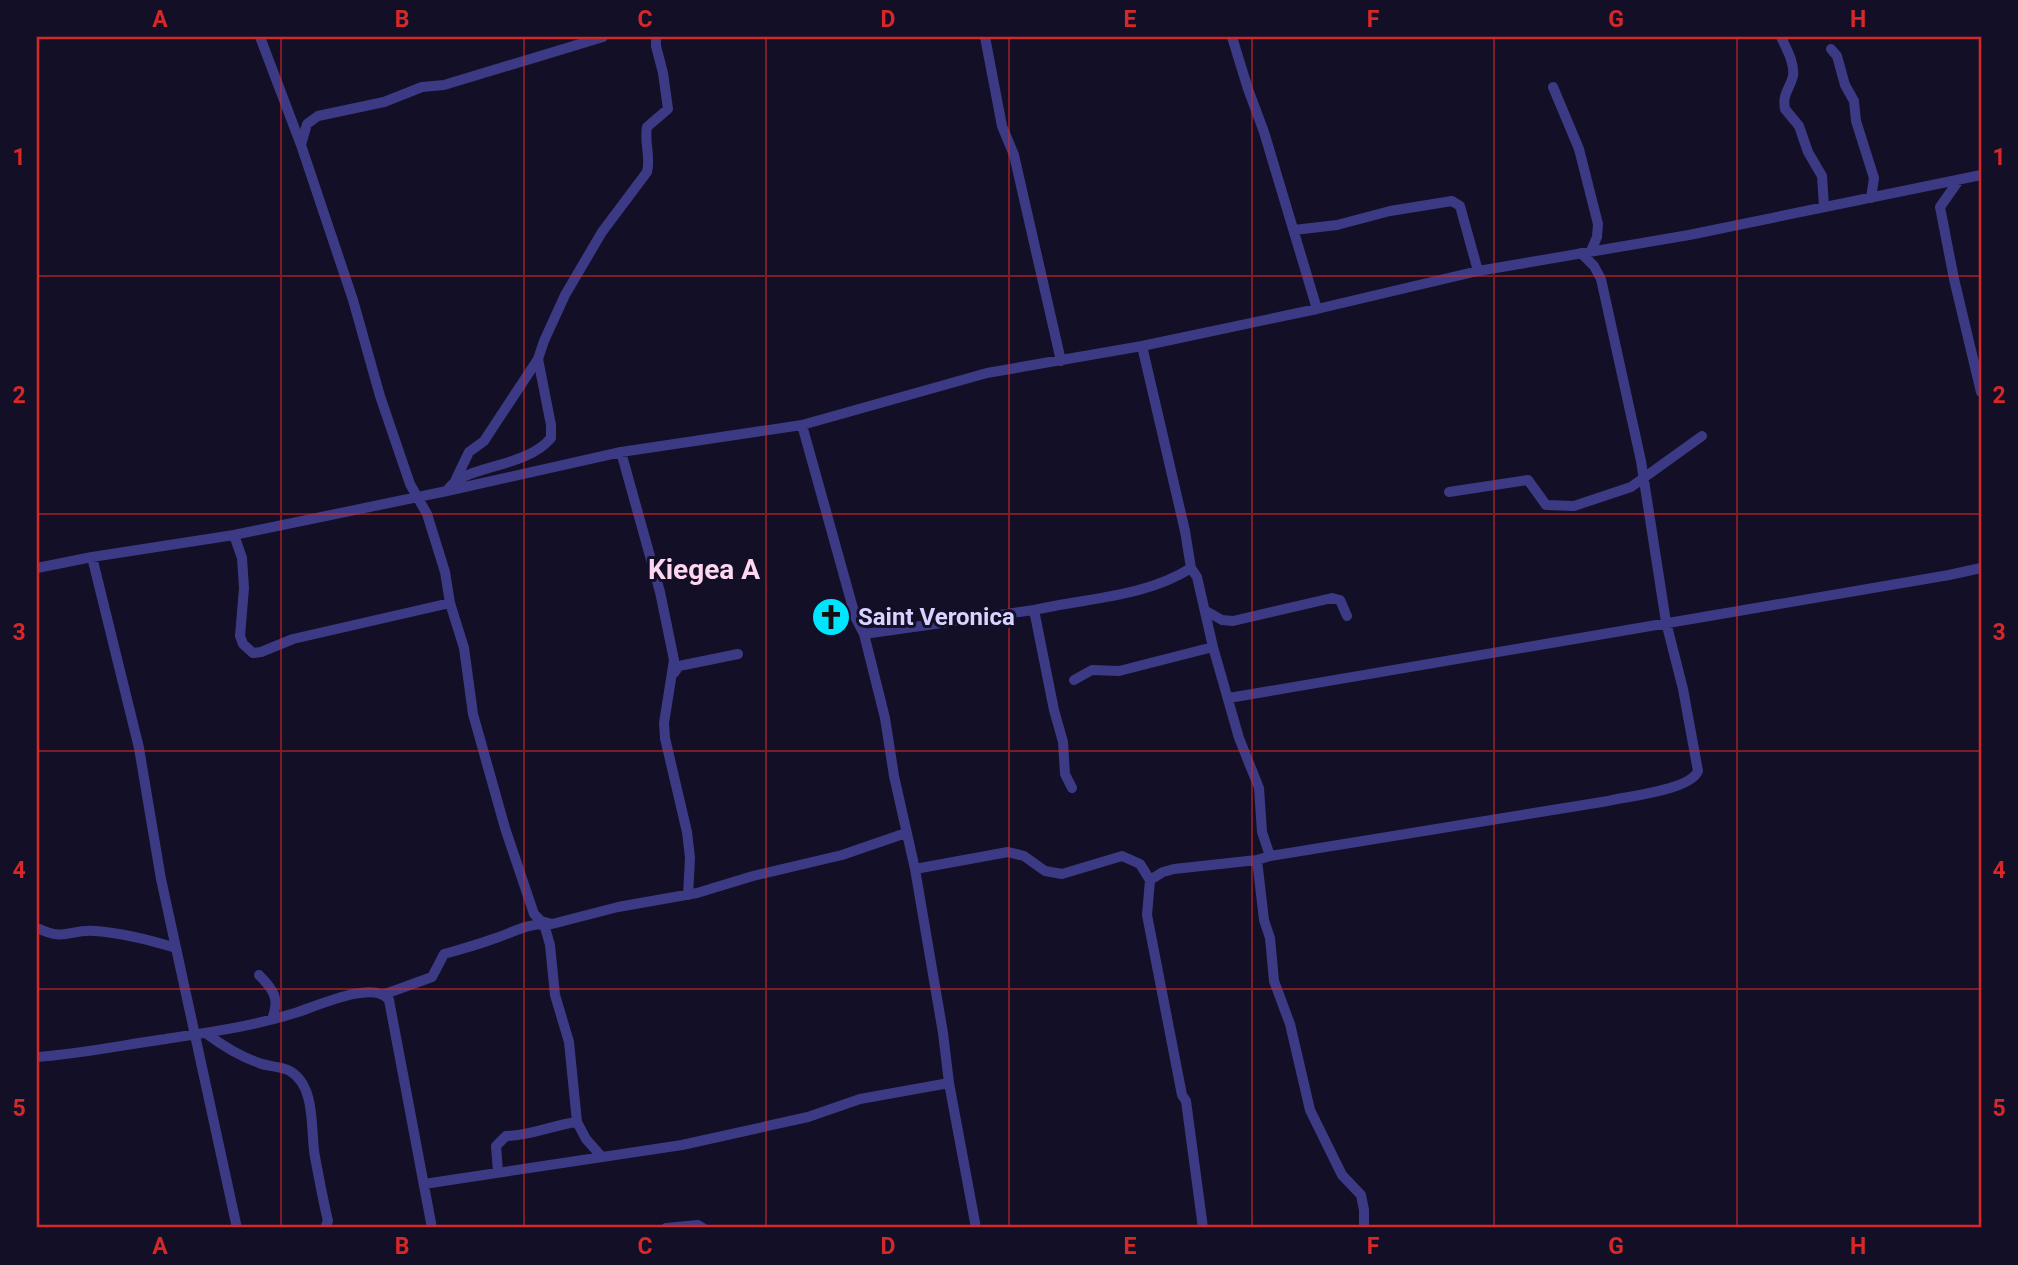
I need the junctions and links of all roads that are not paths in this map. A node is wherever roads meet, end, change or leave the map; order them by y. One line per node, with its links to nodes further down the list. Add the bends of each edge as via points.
1 (260, 37): 9 (street)
2 (603, 37): 9 (street, via 444,85 422,87 384,102 318,116 307,124)
3 (656, 37): 19 (street, via 668,109 647,127 648,172 577,274)
4 (985, 37): 20 (street, via 1002,126 1014,155)
5 (1233, 37): 14 (street)
6 (1781, 37): 13 (street, via 1793,67 1785,109 1799,126 1822,176)
7 (1831, 49): 12 (street, via 1854,101 1874,178)
8 (1553, 87): 15 (street, via 1578,149 1598,224 1597,237)
9 (301, 145): 29 (street)
10 (1981, 175): 11 (street)
11 (1959, 180): 12 (street); 21 (street, via 1940,207)
12 (1871, 198): 13 (street)
13 (1824, 206): 15 (street)
14 (1294, 230): 16 (street, via 1452,201 1460,206); 17 (street)
15 (1586, 252): 16 (street); 25 (street, via 1601,279)
16 (1478, 271): 17 (street)
17 (1317, 309): 18 (street)
18 (1142, 346): 20 (street); 33 (street)
19 (538, 359): 26 (street, via 484,441 469,452); 26 (street, via 551,438 532,455)
20 (1061, 361): 22 (street, via 987,373)
21 (1981, 391)
22 (802, 425): 24 (street); 40 (street)
23 (1702, 436): 25 (street)
24 (621, 452): 27 (street); 43 (street, via 666,617)
25 (1643, 478): 28 (street, via 1631,487 1574,506 1546,505 1528,480); 39 (street)
26 (456, 479): 27 (street)
27 (447, 491): 29 (street)
28 (1450, 492)
29 (416, 498): 30 (street); 35 (street, via 427,514)
30 (234, 535): 31 (street); 35 (street, via 242,558 244,588 240,640 253,653 293,639)
31 (92, 557): 32 (street); 55 (street, via 139,748)
32 (37, 568)
33 (1191, 568): 36 (street, via 1140,589); 37 (street)
34 (1981, 568): 39 (street)
35 (450, 603): 53 (street, via 464,648 473,714 505,828 534,914)
36 (1034, 610): 40 (street); 46 (street, via 1061,730 1065,774)
37 (1206, 611): 38 (street, via 1233,621 1332,598 1340,600); 41 (street)
38 (1347, 616)
39 (1666, 622): 45 (street); 48 (street, via 1698,771 1689,782 1608,801)
40 (864, 634): 47 (street)
41 (1213, 647): 44 (street, via 1119,671 1092,670); 45 (street)
42 (738, 654): 43 (street, via 680,666)
43 (674, 673): 52 (street, via 664,723 687,832)
44 (1074, 680)
45 (1229, 698): 48 (street, via 1259,788 1262,832)
46 (1072, 788)
47 (906, 833): 50 (street); 52 (street, via 842,855)
48 (1270, 856): 49 (street)
49 (1257, 860): 51 (street, via 1174,869); 74 (street, via 1274,981 1290,1024 1310,1110 1342,1175 1361,1195)
50 (915, 869): 51 (street, via 1008,852 1024,856 1045,871 1062,874 1122,856 1140,864); 62 (street)
51 (1150, 880): 73 (street, via 1147,915 1186,1101)
52 (688, 895): 53 (street)
53 (548, 924): 57 (street, via 531,924 444,954 432,977); 63 (street, via 555,995 573,1068)
54 (37, 928): 55 (street, via 52,935 94,931 138,937)
55 (176, 948): 60 (street)
56 (260, 975): 58 (street, via 277,1006)
57 (385, 994): 58 (street, via 351,995); 66 (street, via 390,1000)
58 (272, 1019): 59 (street)
59 (207, 1034): 60 (street); 68 (street, via 229,1050 289,1071 301,1082 313,1125 328,1221)
60 (194, 1035): 61 (street); 67 (street)
61 (37, 1057)
62 (949, 1083): 64 (street, via 860,1099 808,1117 682,1145); 72 (street)
63 (577, 1122): 64 (street); 65 (street, via 506,1136 496,1146)
64 (601, 1156): 65 (street)
65 (498, 1172): 66 (street)
66 (424, 1184): 69 (street)
67 (237, 1228)
68 (325, 1228)
69 (432, 1228)
70 (666, 1228): 71 (street, via 698,1224)
71 (703, 1228)
72 (976, 1228)
73 (1203, 1228)
74 (1364, 1228)

